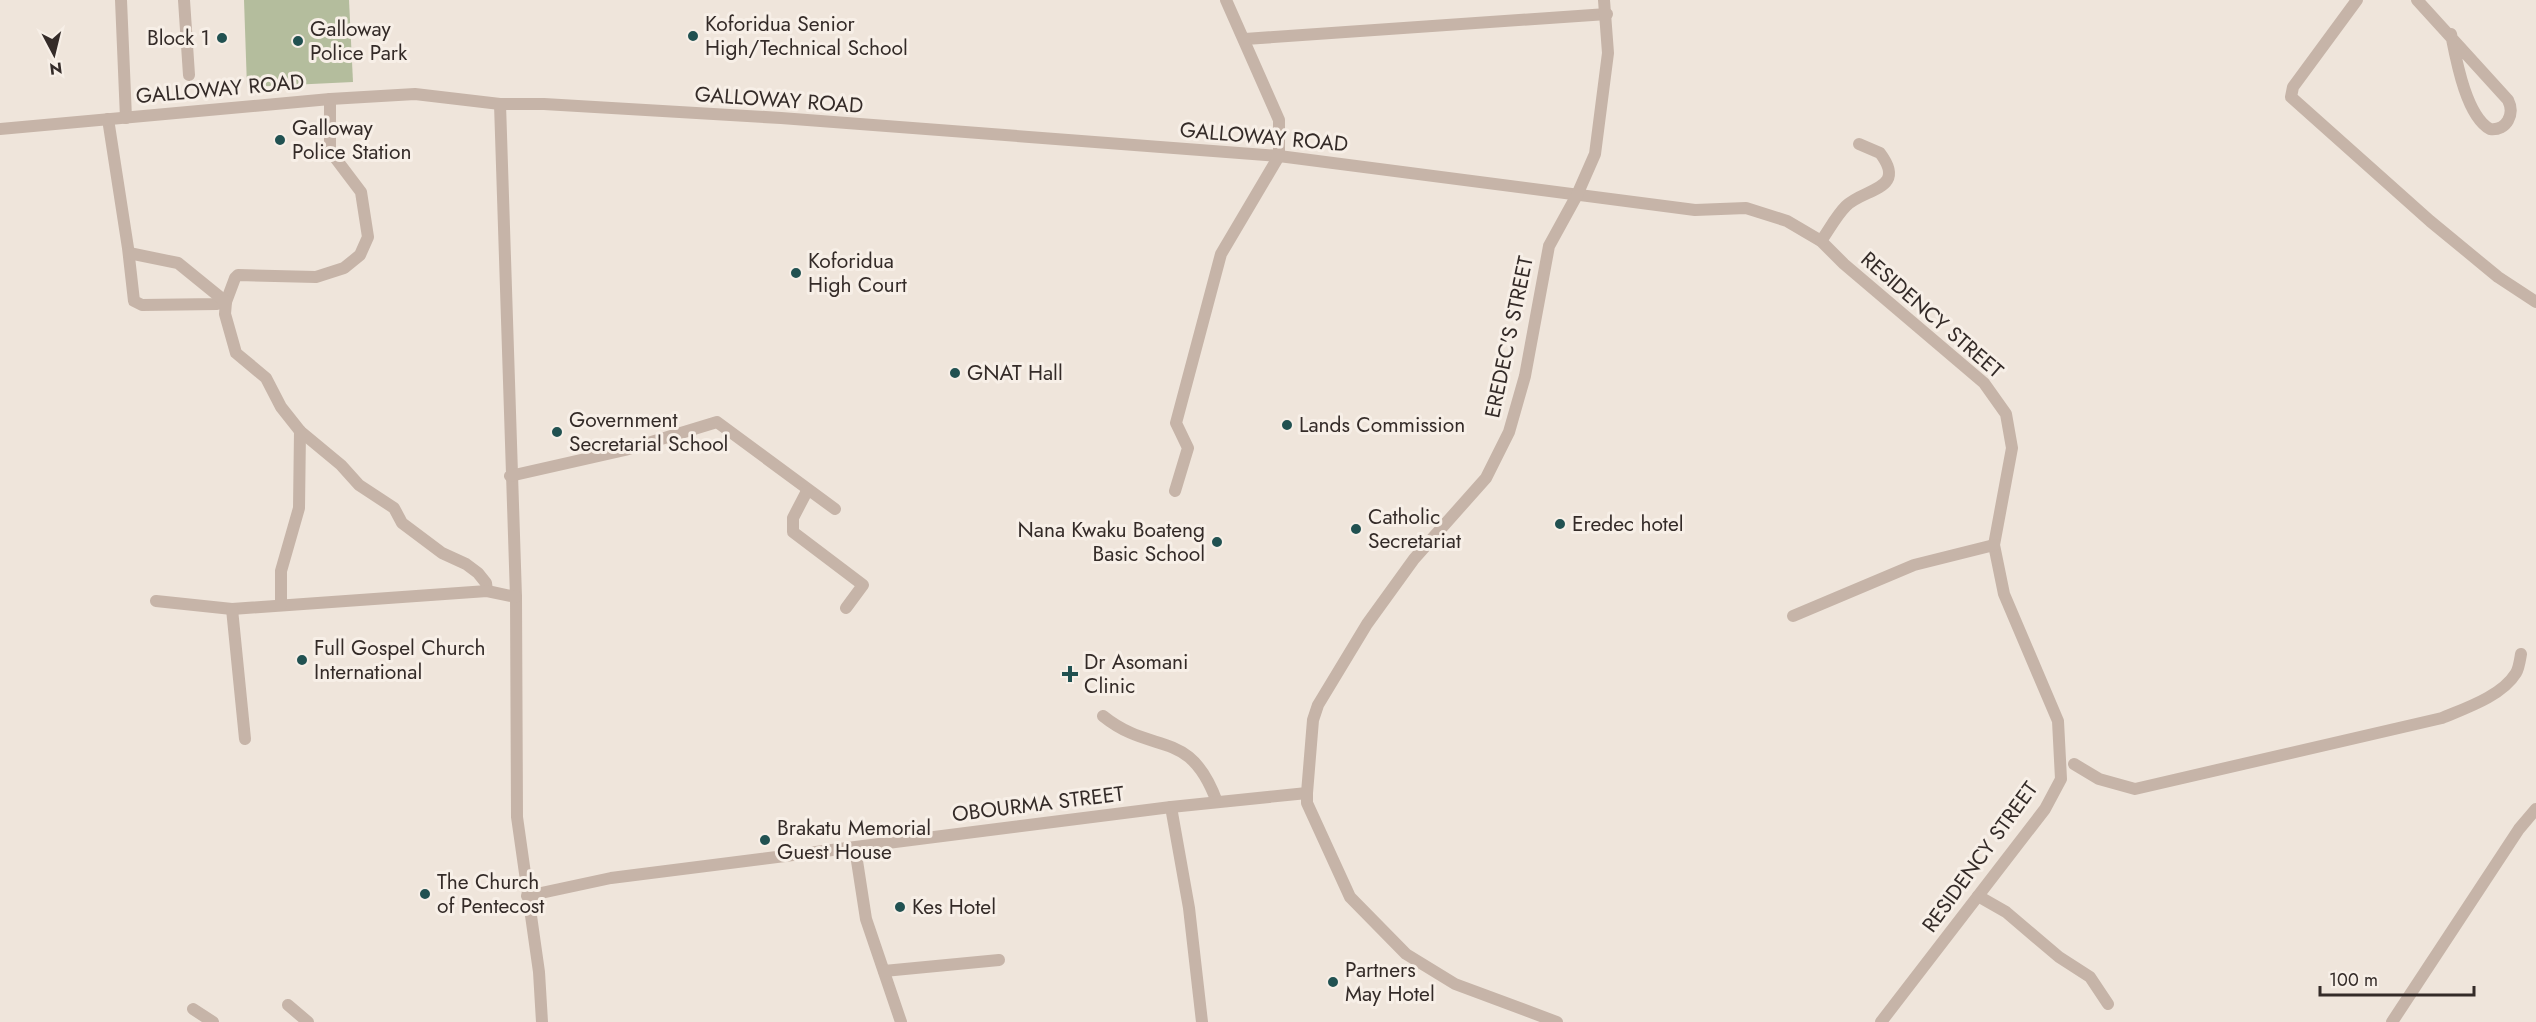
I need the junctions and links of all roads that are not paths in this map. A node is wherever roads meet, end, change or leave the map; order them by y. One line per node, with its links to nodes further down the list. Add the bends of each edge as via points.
1 (121, 0): 13 (street)
2 (184, 0): 10 (street)
3 (1226, 0): 9 (street)
4 (1604, 0): 7 (street, EREDEC'S STREET)
5 (2357, 0): 23 (street, via 2293,87 2291,97 2430,221 2498,277)
6 (2417, 0): 8 (street)
7 (1607, 14): 9 (street); 19 (street, EREDEC'S STREET, via 1608,53 1595,154)
8 (2451, 34): 8 (street, via 2508,100 2510,119 2499,129 2490,129 2481,121 2462,82)
9 (1245, 39): 17 (street, via 1279,120)
10 (189, 75)
11 (330, 99): 12 (street, GALLOWAY ROAD, via 415,94); 13 (street, GALLOWAY ROAD); 22 (street, via 330,151 362,192 368,237 360,255 344,268 316,277 238,275)
12 (500, 104): 17 (street, GALLOWAY ROAD, via 781,118); 25 (street)
13 (126, 118): 14 (street, GALLOWAY ROAD)
14 (108, 119): 15 (street, GALLOWAY ROAD); 21 (street)
15 (0, 129)
16 (1859, 144): 20 (street, via 1880,153 1889,172 1887,181 1877,191 1846,207)
17 (1279, 156): 18 (street, GALLOWAY ROAD); 26 (street, via 1221,254 1176,423 1188,448)
18 (1555, 190): 19 (street, RESIDENCY STREET)
19 (1577, 195): 20 (street, RESIDENCY STREET, via 1695,210 1746,208 1787,221); 41 (street, EREDEC'S STREET, via 1549,246 1525,376 1509,432 1486,478 1414,559 1367,624 1318,705 1313,720)
20 (1821, 241): 29 (street, RESIDENCY STREET, via 1984,382 2006,414 2012,448)
21 (129, 253): 22 (street, via 178,263); 22 (street, via 136,303)
22 (226, 302): 24 (street, via 225,314 236,353 266,378 281,407)
23 (2536, 302)
24 (300, 431): 30 (street, via 359,485 394,508 402,523 478,573); 33 (street, via 299,508 281,571)
25 (510, 476): 27 (street, via 625,450 717,422); 31 (street)
26 (1174, 490)
27 (807, 491): 28 (street); 34 (street, via 793,518 793,532 863,585)
28 (835, 509)
29 (1994, 545): 36 (street, via 1914,565); 47 (street, RESIDENCY STREET, via 2004,594 2058,721 2061,779 2045,809)
30 (487, 591): 31 (street); 33 (street)
31 (516, 597): 46 (street, via 517,817)
32 (156, 601): 35 (street)
33 (281, 605): 35 (street)
34 (846, 608)
35 (232, 609): 39 (street)
36 (1793, 616)
37 (2521, 654): 40 (street, via 2517,672 2500,688 2474,705 2442,718 2134,789 2098,779)
38 (1103, 716): 42 (street, via 1114,726 1185,752 1204,770)
39 (245, 740)
40 (2074, 764)
41 (1307, 793): 42 (street, OBOURMA STREET); 53 (street, EREDEC'S STREET, via 1307,803 1350,897 1406,954 1455,984)
42 (1217, 802): 43 (street, OBOURMA STREET)
43 (1171, 807): 45 (street, OBOURMA STREET); 58 (street, via 1189,908)
44 (2536, 809): 60 (street)
45 (855, 848): 46 (street, OBOURMA STREET, via 611,878); 49 (street, via 866,919)
46 (526, 896): 56 (street, via 539,972)
47 (1977, 896): 50 (street, via 2006,912 2059,957 2090,977); 59 (street, RESIDENCY STREET)
48 (999, 960): 49 (street)
49 (884, 971): 57 (street)
50 (2108, 1004)
51 (288, 1005): 55 (street)
52 (193, 1009): 54 (street)
53 (1550, 1021)
54 (213, 1022)
55 (308, 1022)
56 (542, 1022)
57 (901, 1022)
58 (1202, 1022)
59 (1881, 1022)
60 (2392, 1022)

